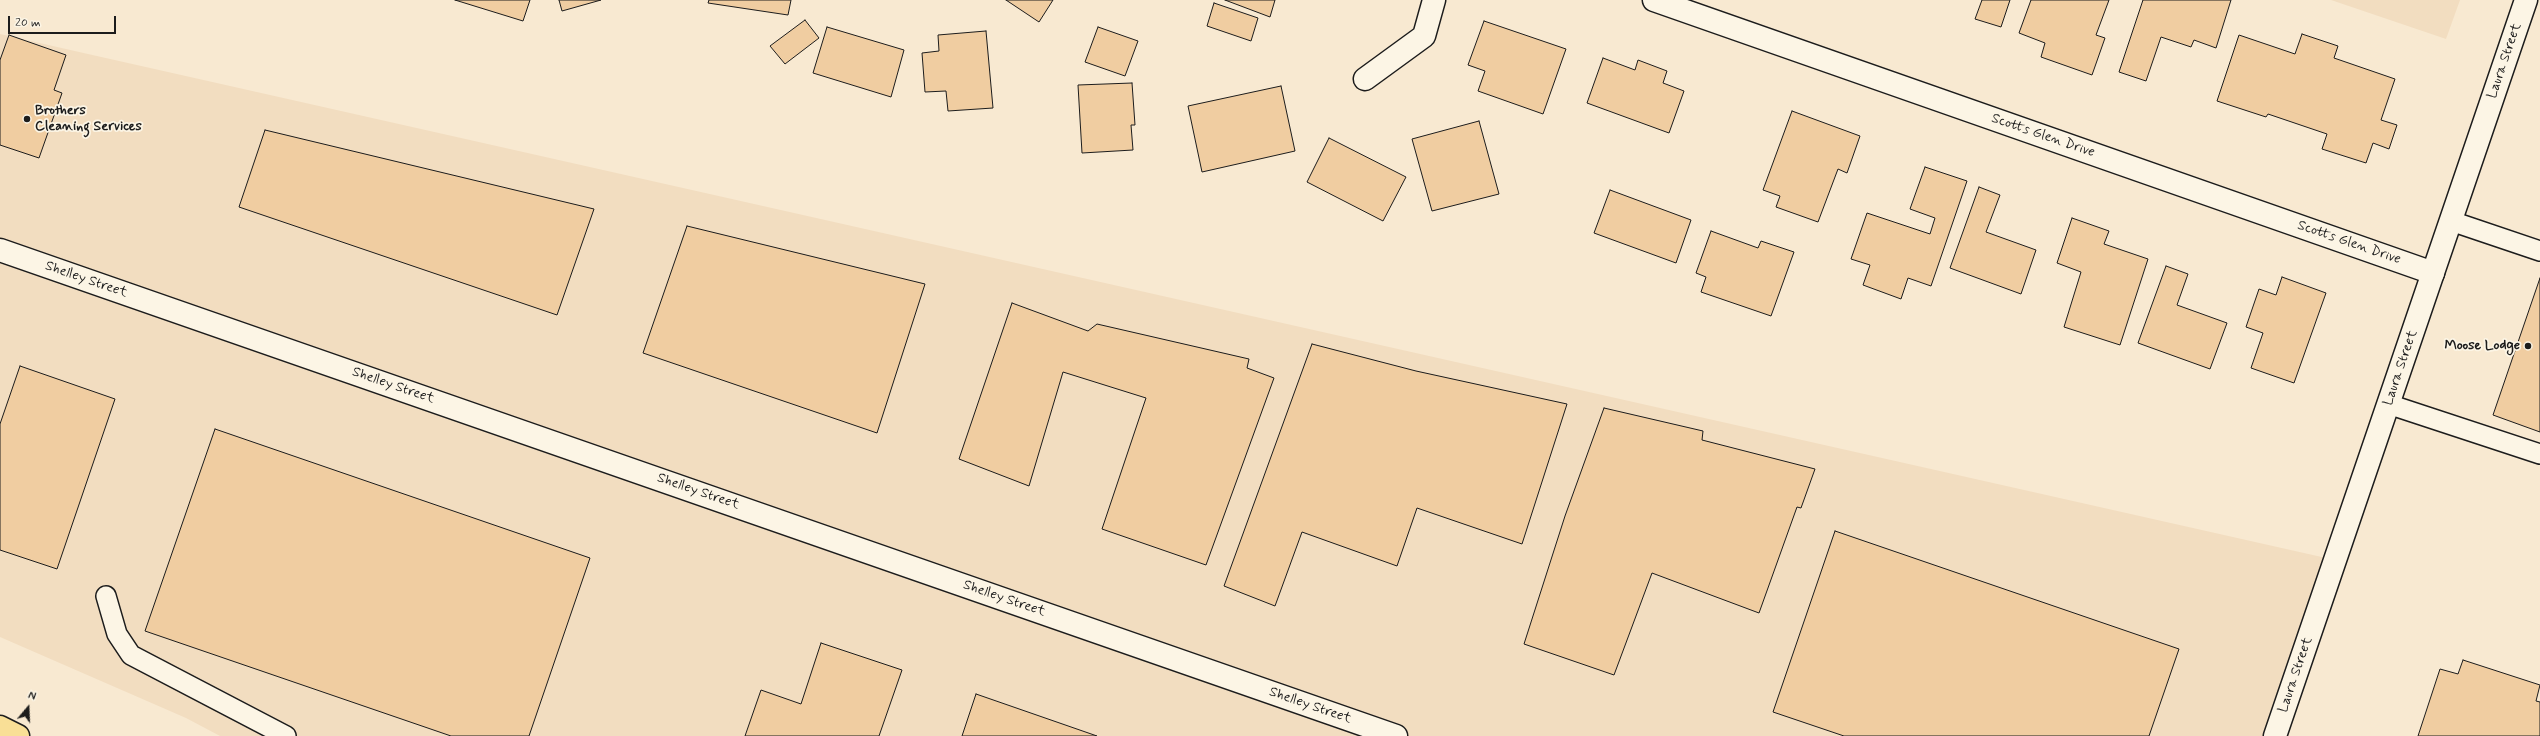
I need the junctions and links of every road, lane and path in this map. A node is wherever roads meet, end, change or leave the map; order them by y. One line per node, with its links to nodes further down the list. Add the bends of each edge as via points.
1 (1434, 0): 4 (street, via 1424,36)
2 (1654, 0): 8 (street, Scotts Glen Drive)
3 (2526, 0): 5 (street, Laura Street)
4 (1364, 79)
5 (2451, 221): 7 (lane); 8 (street, Laura Street)
6 (0, 250): 15 (street, Shelley Street)
7 (2540, 251)
8 (2433, 273): 9 (street, Laura Street)
9 (2388, 404): 10 (lane); 16 (street, Laura Street)
10 (2540, 454)
11 (106, 596): 14 (lane, via 118,634 131,654)
12 (0, 727): 13 (highway)
13 (18, 736)
14 (286, 736)
15 (1396, 736)
16 (2275, 736)

